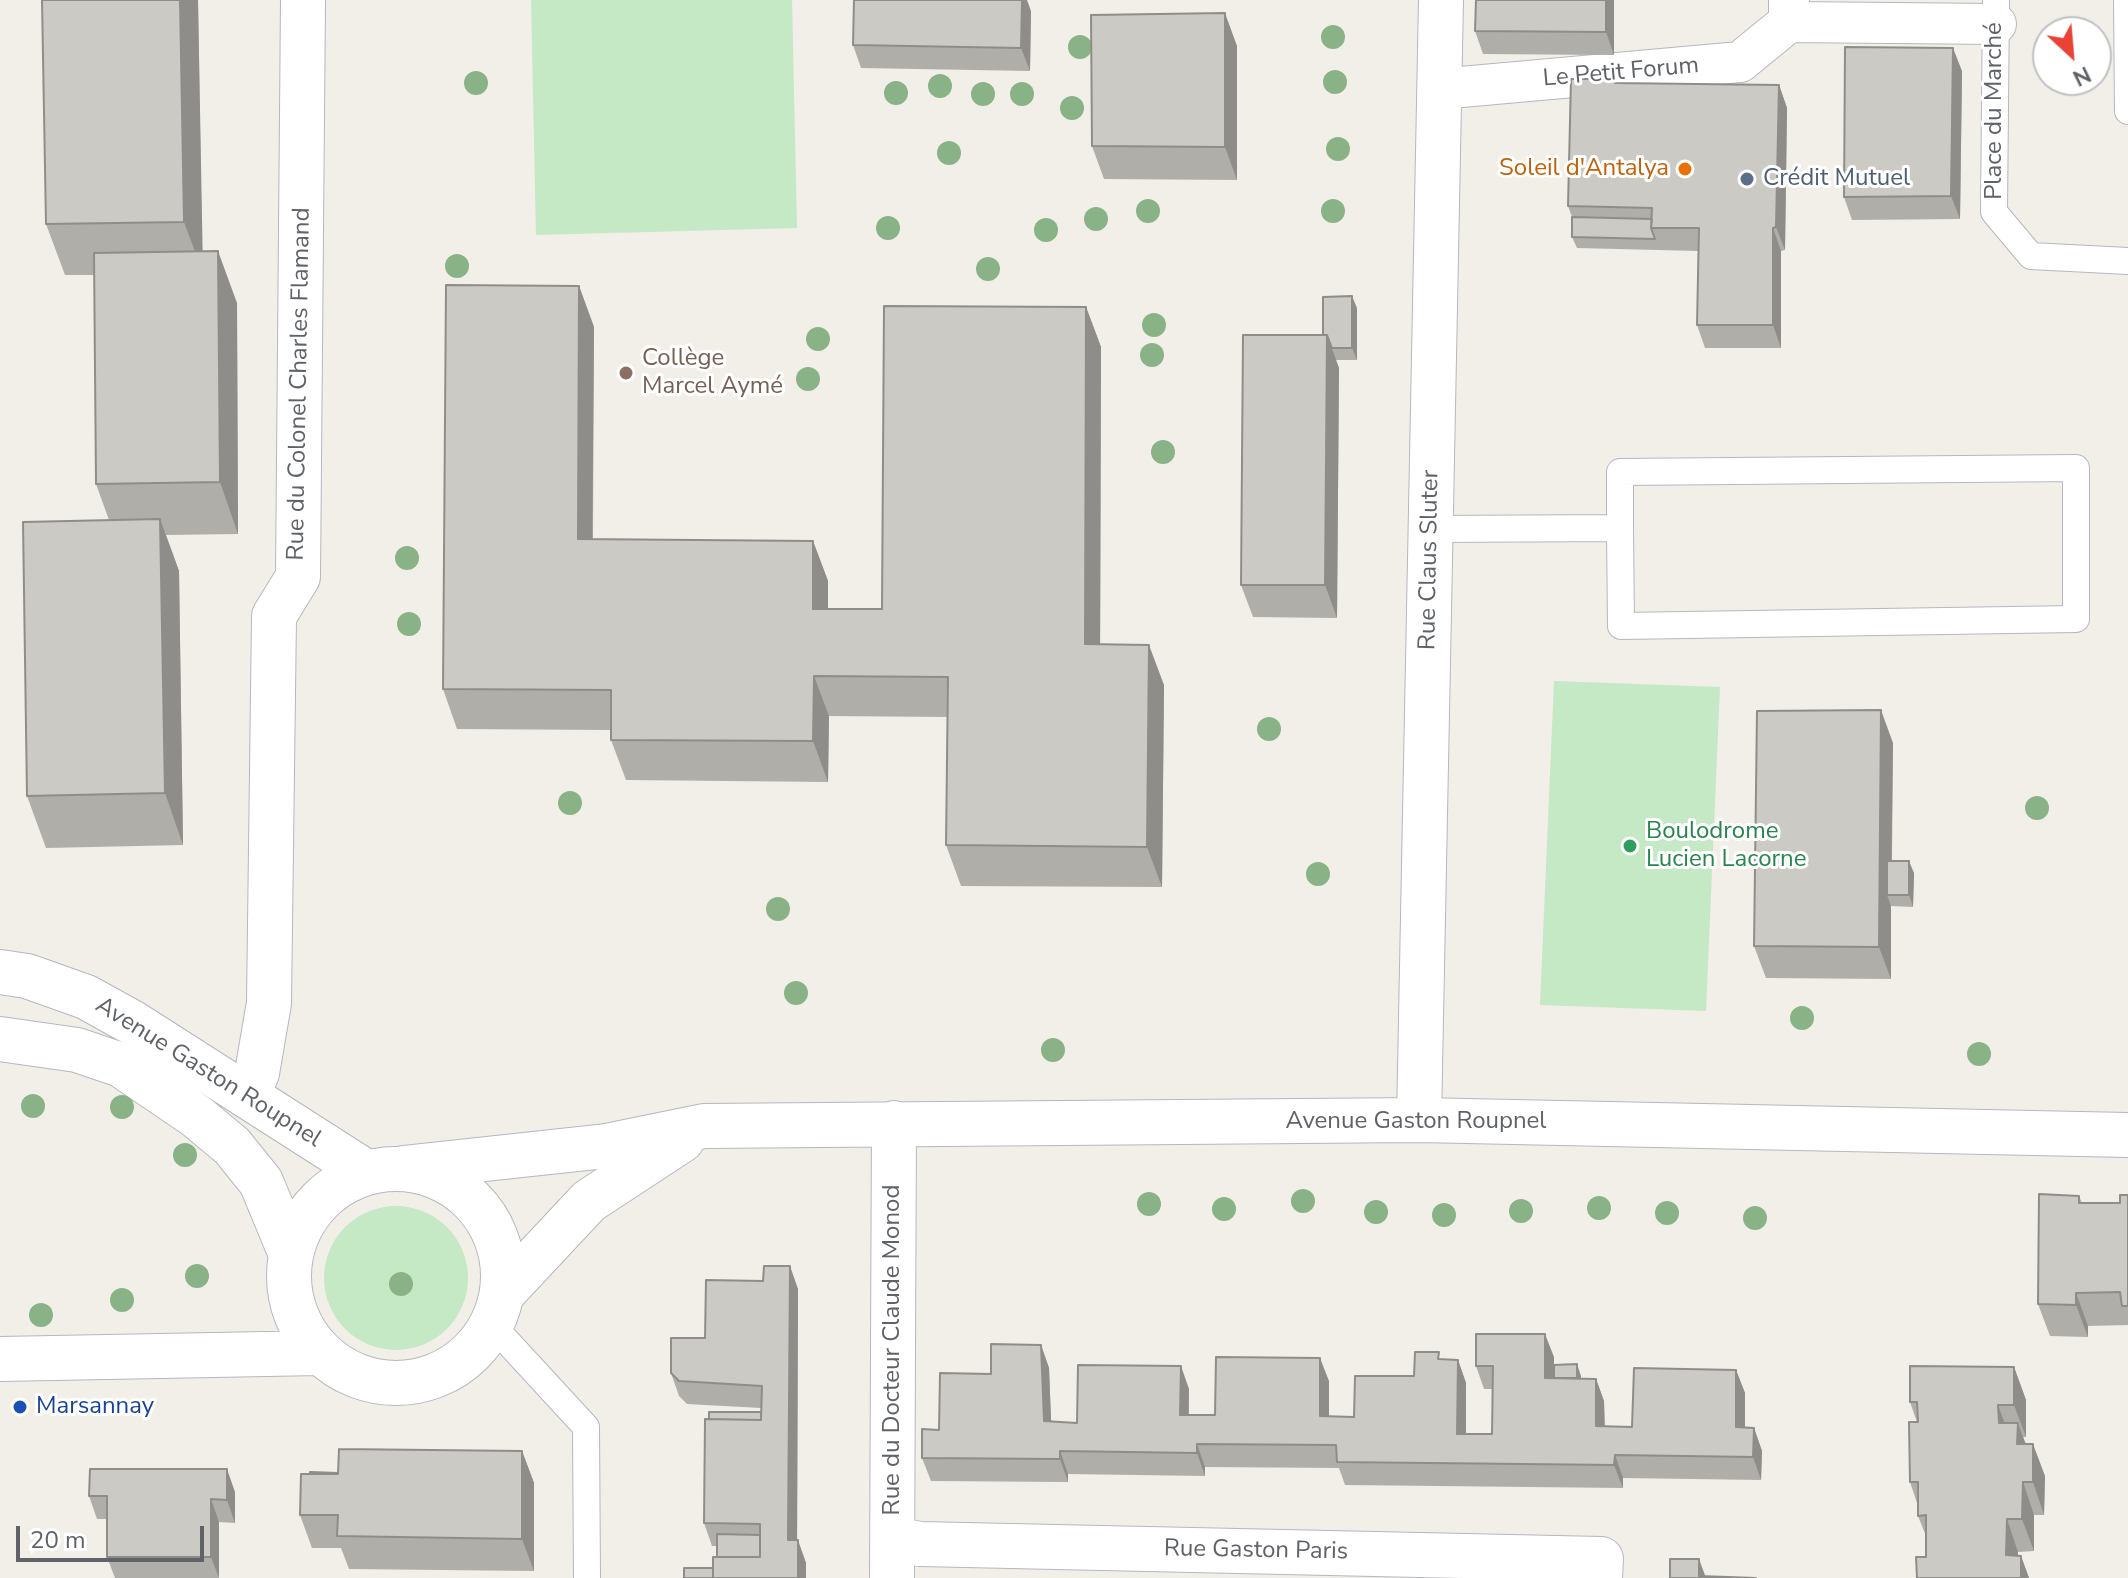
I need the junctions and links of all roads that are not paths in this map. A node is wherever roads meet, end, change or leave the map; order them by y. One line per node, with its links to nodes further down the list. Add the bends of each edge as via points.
1 (303, 0): 13 (street, Rue du Colonel Charles Flamand, via 298,577 274,616 269,1003)
2 (1441, 0): 6 (street, Rue Claus Sluter)
3 (2127, 0): 7 (lane)
4 (1789, 11): 5 (street, Le Petit Forum); 6 (street, Le Petit Forum, via 1740,62)
5 (1996, 12): 8 (lane, Place du Marché, via 1994,212 2031,256)
6 (1439, 89): 10 (street, Rue Claus Sluter)
7 (2128, 111)
8 (2128, 261)
9 (1620, 528): 9 (lane, via 1620,472 2076,468 2076,619 1621,626); 10 (lane)
10 (1431, 529): 14 (street, Rue Claus Sluter)
11 (0, 972): 13 (street, Avenue Gaston Roupnel, via 86,997)
12 (0, 1039): 19 (street, Avenue Gaston Roupnel, via 77,1050 121,1065 196,1116 232,1146 261,1182)
13 (248, 1095): 18 (street, Avenue Gaston Roupnel)
14 (1419, 1120): 15 (street, Avenue Gaston Roupnel); 17 (street, Avenue Gaston Roupnel)
15 (894, 1123): 16 (street, Avenue Gaston Roupnel); 23 (street, Rue du Docteur Claude Monod)
16 (704, 1126): 18 (street, Avenue Gaston Roupnel, via 606,1146); 20 (street, via 589,1201)
17 (2128, 1135)
18 (384, 1170): 19 (street, via 340,1184 317,1202); 20 (street, via 439,1177 471,1198 492,1228 503,1260)
19 (290, 1252): 21 (street, via 288,1289 299,1324)
20 (497, 1310): 21 (street, via 472,1352 445,1371 413,1382 379,1383 348,1373); 24 (lane, via 586,1427)
21 (320, 1353): 22 (street)
22 (0, 1359)
23 (892, 1558): 25 (street, Rue Gaston Paris, via 920,1544 1601,1559)
24 (587, 1578)
25 (1600, 1578)

